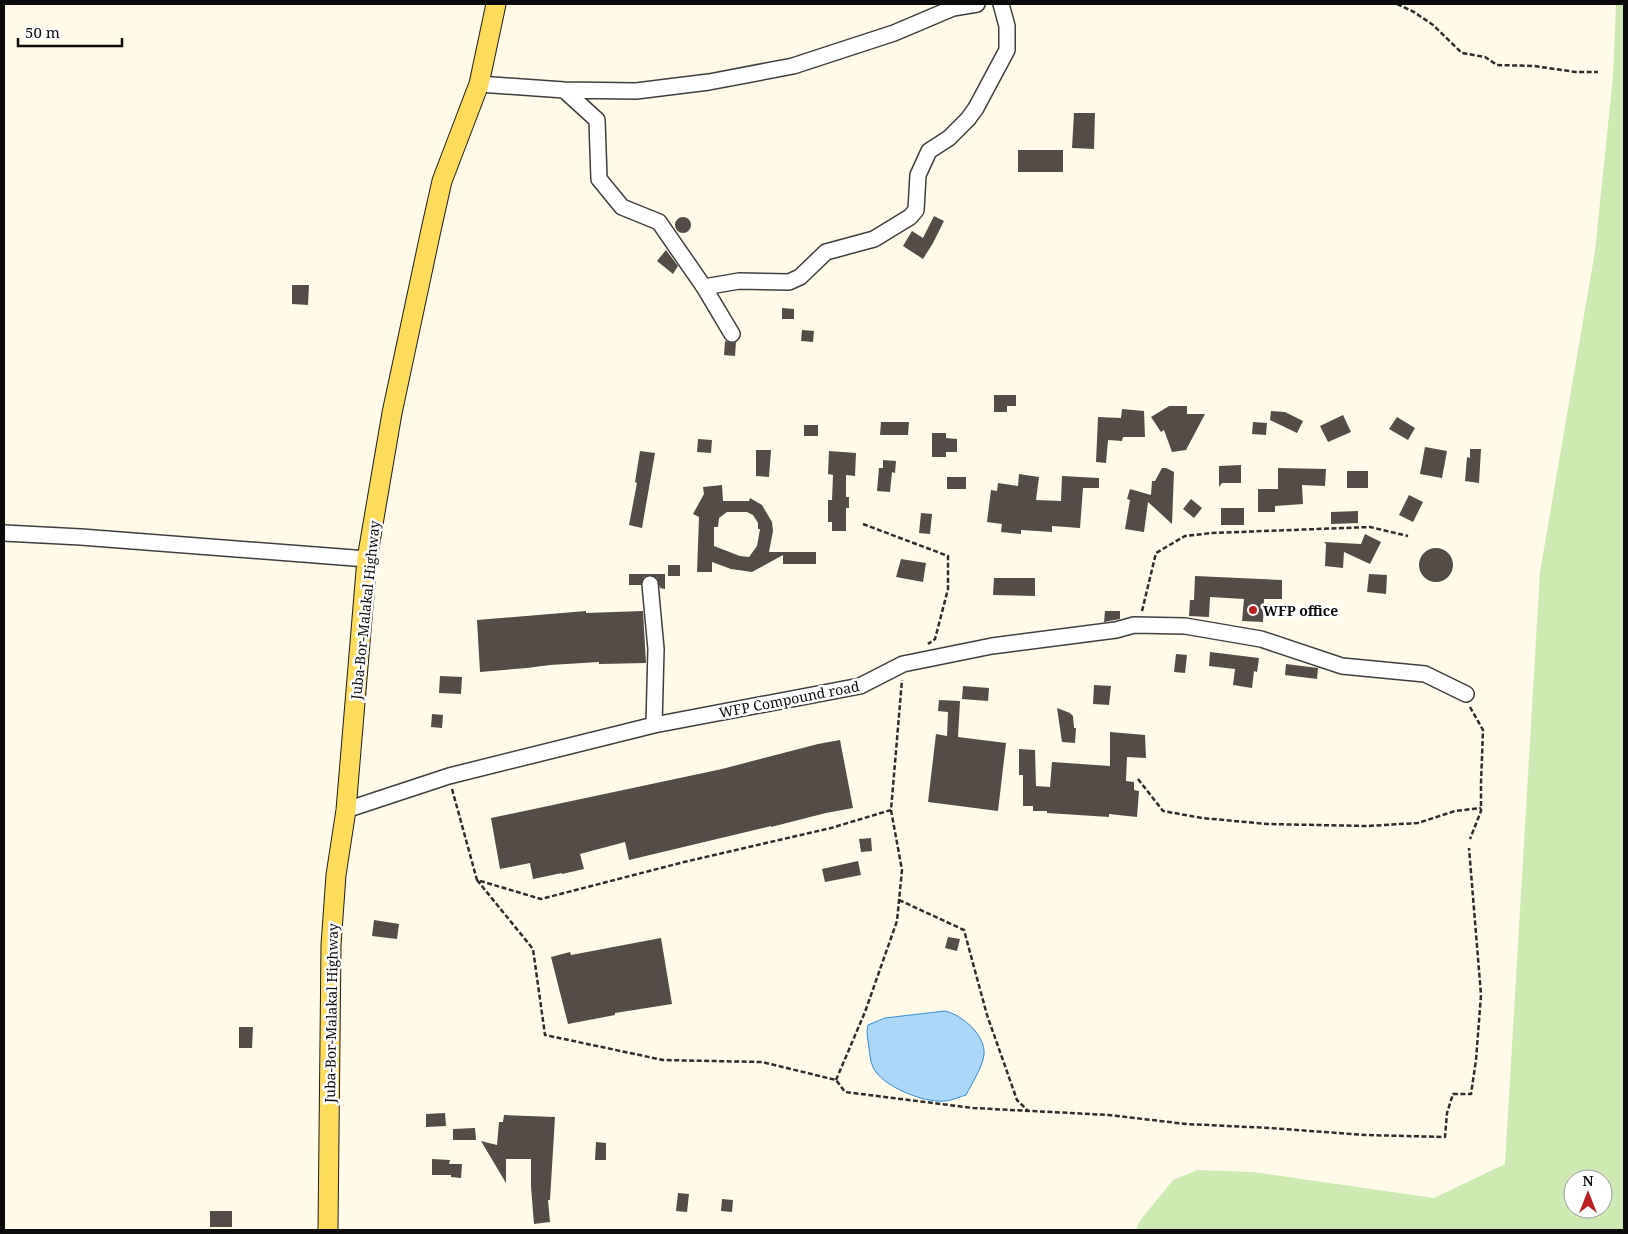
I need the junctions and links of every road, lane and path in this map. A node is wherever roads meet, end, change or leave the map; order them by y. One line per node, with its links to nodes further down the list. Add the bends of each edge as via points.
1 (496, 4): 6 (main road, Juba-Bor-Malakal Highway)
2 (978, 4): 7 (street, via 953,8 894,33 794,66 709,82 636,91)
3 (1001, 4): 8 (street, via 1007,26 1007,50 968,119 949,138 929,151 918,175 916,210 910,217 874,239 826,252 800,277 789,282 739,281)
4 (1397, 4): 5 (path, via 1433,25 1462,53 1485,57 1497,65)
5 (1598, 72)
6 (479, 84): 7 (street); 13 (main road, Juba-Bor-Malakal Highway, via 442,181 392,413)
7 (564, 90): 8 (street, via 597,120 600,179 622,207 659,222)
8 (704, 287): 9 (street)
9 (732, 334)
10 (863, 524): 16 (path, via 948,556 948,589 935,639)
11 (4, 533): 13 (street)
12 (1408, 536): 15 (path, via 1370,528 1186,536 1156,553 1144,607)
13 (367, 559): 23 (main road, Juba-Bor-Malakal Highway)
14 (650, 584): 19 (street, via 656,649)
15 (1134, 625): 17 (street, WFP Compound road, via 992,646); 18 (street, WFP Compound road, via 1185,626 1261,639 1342,666 1425,674)
16 (922, 649)
17 (903, 664): 19 (street, WFP Compound road, via 860,686); 24 (path)
18 (1463, 693): 22 (path, via 1483,730)
19 (654, 725): 20 (street, WFP Compound road)
20 (449, 776): 23 (street, WFP Compound road); 27 (path)
21 (1138, 779): 22 (path, via 1163,812 1267,824 1368,826 1418,822)
22 (1481, 808): 25 (path)
23 (346, 810): 31 (main road, Juba-Bor-Malakal Highway, via 336,875 331,945)
24 (891, 810): 27 (path, via 831,828 541,899); 28 (path, via 902,870)
25 (1470, 839)
26 (1469, 848): 30 (path, via 1480,995 1476,1060 1471,1094 1453,1094 1445,1137 1186,1124 1109,1115)
27 (477, 880): 29 (path, via 533,949 546,1035 663,1060 762,1062)
28 (899, 900): 29 (path, via 897,920 865,1012); 30 (path, via 964,930 987,1015 1018,1100)
29 (836, 1080): 30 (path, via 845,1092 972,1108)
30 (1028, 1111)
31 (328, 1230)

